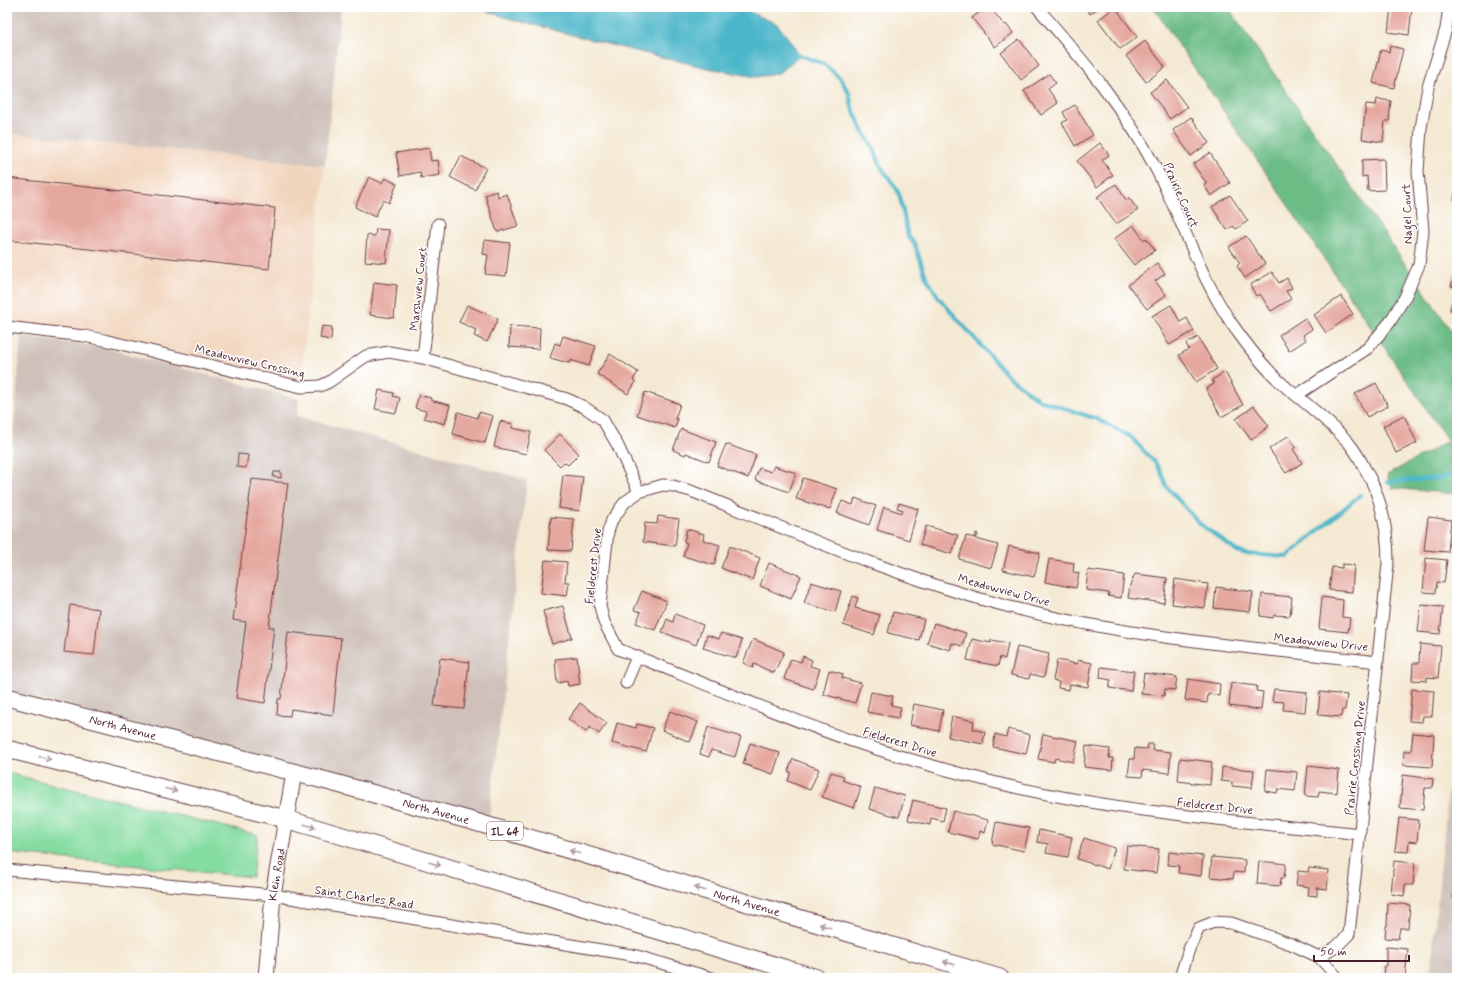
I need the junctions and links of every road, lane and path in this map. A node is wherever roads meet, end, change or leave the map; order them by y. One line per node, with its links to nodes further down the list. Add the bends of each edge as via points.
1 (1037, 7): 6 (street, Prairie Court, via 1088,67 1149,155 1205,280 1232,324 1254,353 1282,383)
2 (1449, 7): 6 (street, Nagel Court, via 1446,29 1428,87 1421,128 1418,171 1423,231 1419,265 1405,297 1390,322 1368,348)
3 (438, 224): 5 (street, Marshview Court)
4 (7, 327): 5 (street, Meadowview Crossing, via 104,340 301,387 320,386 329,382 366,356 389,352)
5 (423, 358): 7 (street, Meadowview Crossing, via 584,406 603,420)
6 (1298, 395): 9 (street, Prairie Crossing Drive, via 1349,443 1369,476 1383,511 1387,532 1388,564)
7 (639, 492): 8 (street, Fieldcrest Drive, via 625,502 612,520 608,532 600,598 604,622 618,649); 9 (street, Meadowview Drive, via 663,485 691,491 893,571 968,595 1075,622 1205,643)
8 (637, 657): 10 (street); 15 (street, Fieldcrest Drive, via 852,741 998,783 1105,805 1166,814)
9 (1378, 662): 15 (street, Prairie Crossing Drive)
10 (626, 683)
11 (7, 697): 13 (main road, North Avenue / IL 64)
12 (7, 749): 14 (main road, one-way to 14)
13 (294, 773): 14 (street, Klein Road); 22 (main road, North Avenue / IL 64, one-way to 13, via 472,822)
14 (286, 819): 17 (street, Klein Road); 21 (main road, one-way to 21)
15 (1360, 834): 18 (street, Prairie Crossing Drive, via 1349,934 1336,947)
16 (7, 870): 17 (street, Saint Charles Road)
17 (273, 895): 19 (street, Klein Road); 20 (street, Saint Charles Road, via 637,956)
18 (1319, 957): 23 (street, via 1291,944 1231,923 1214,922 1199,928 1188,949); 24 (street)
19 (266, 978)
20 (712, 978)
21 (817, 978)
22 (1000, 978)
23 (1180, 978)
24 (1338, 978)

